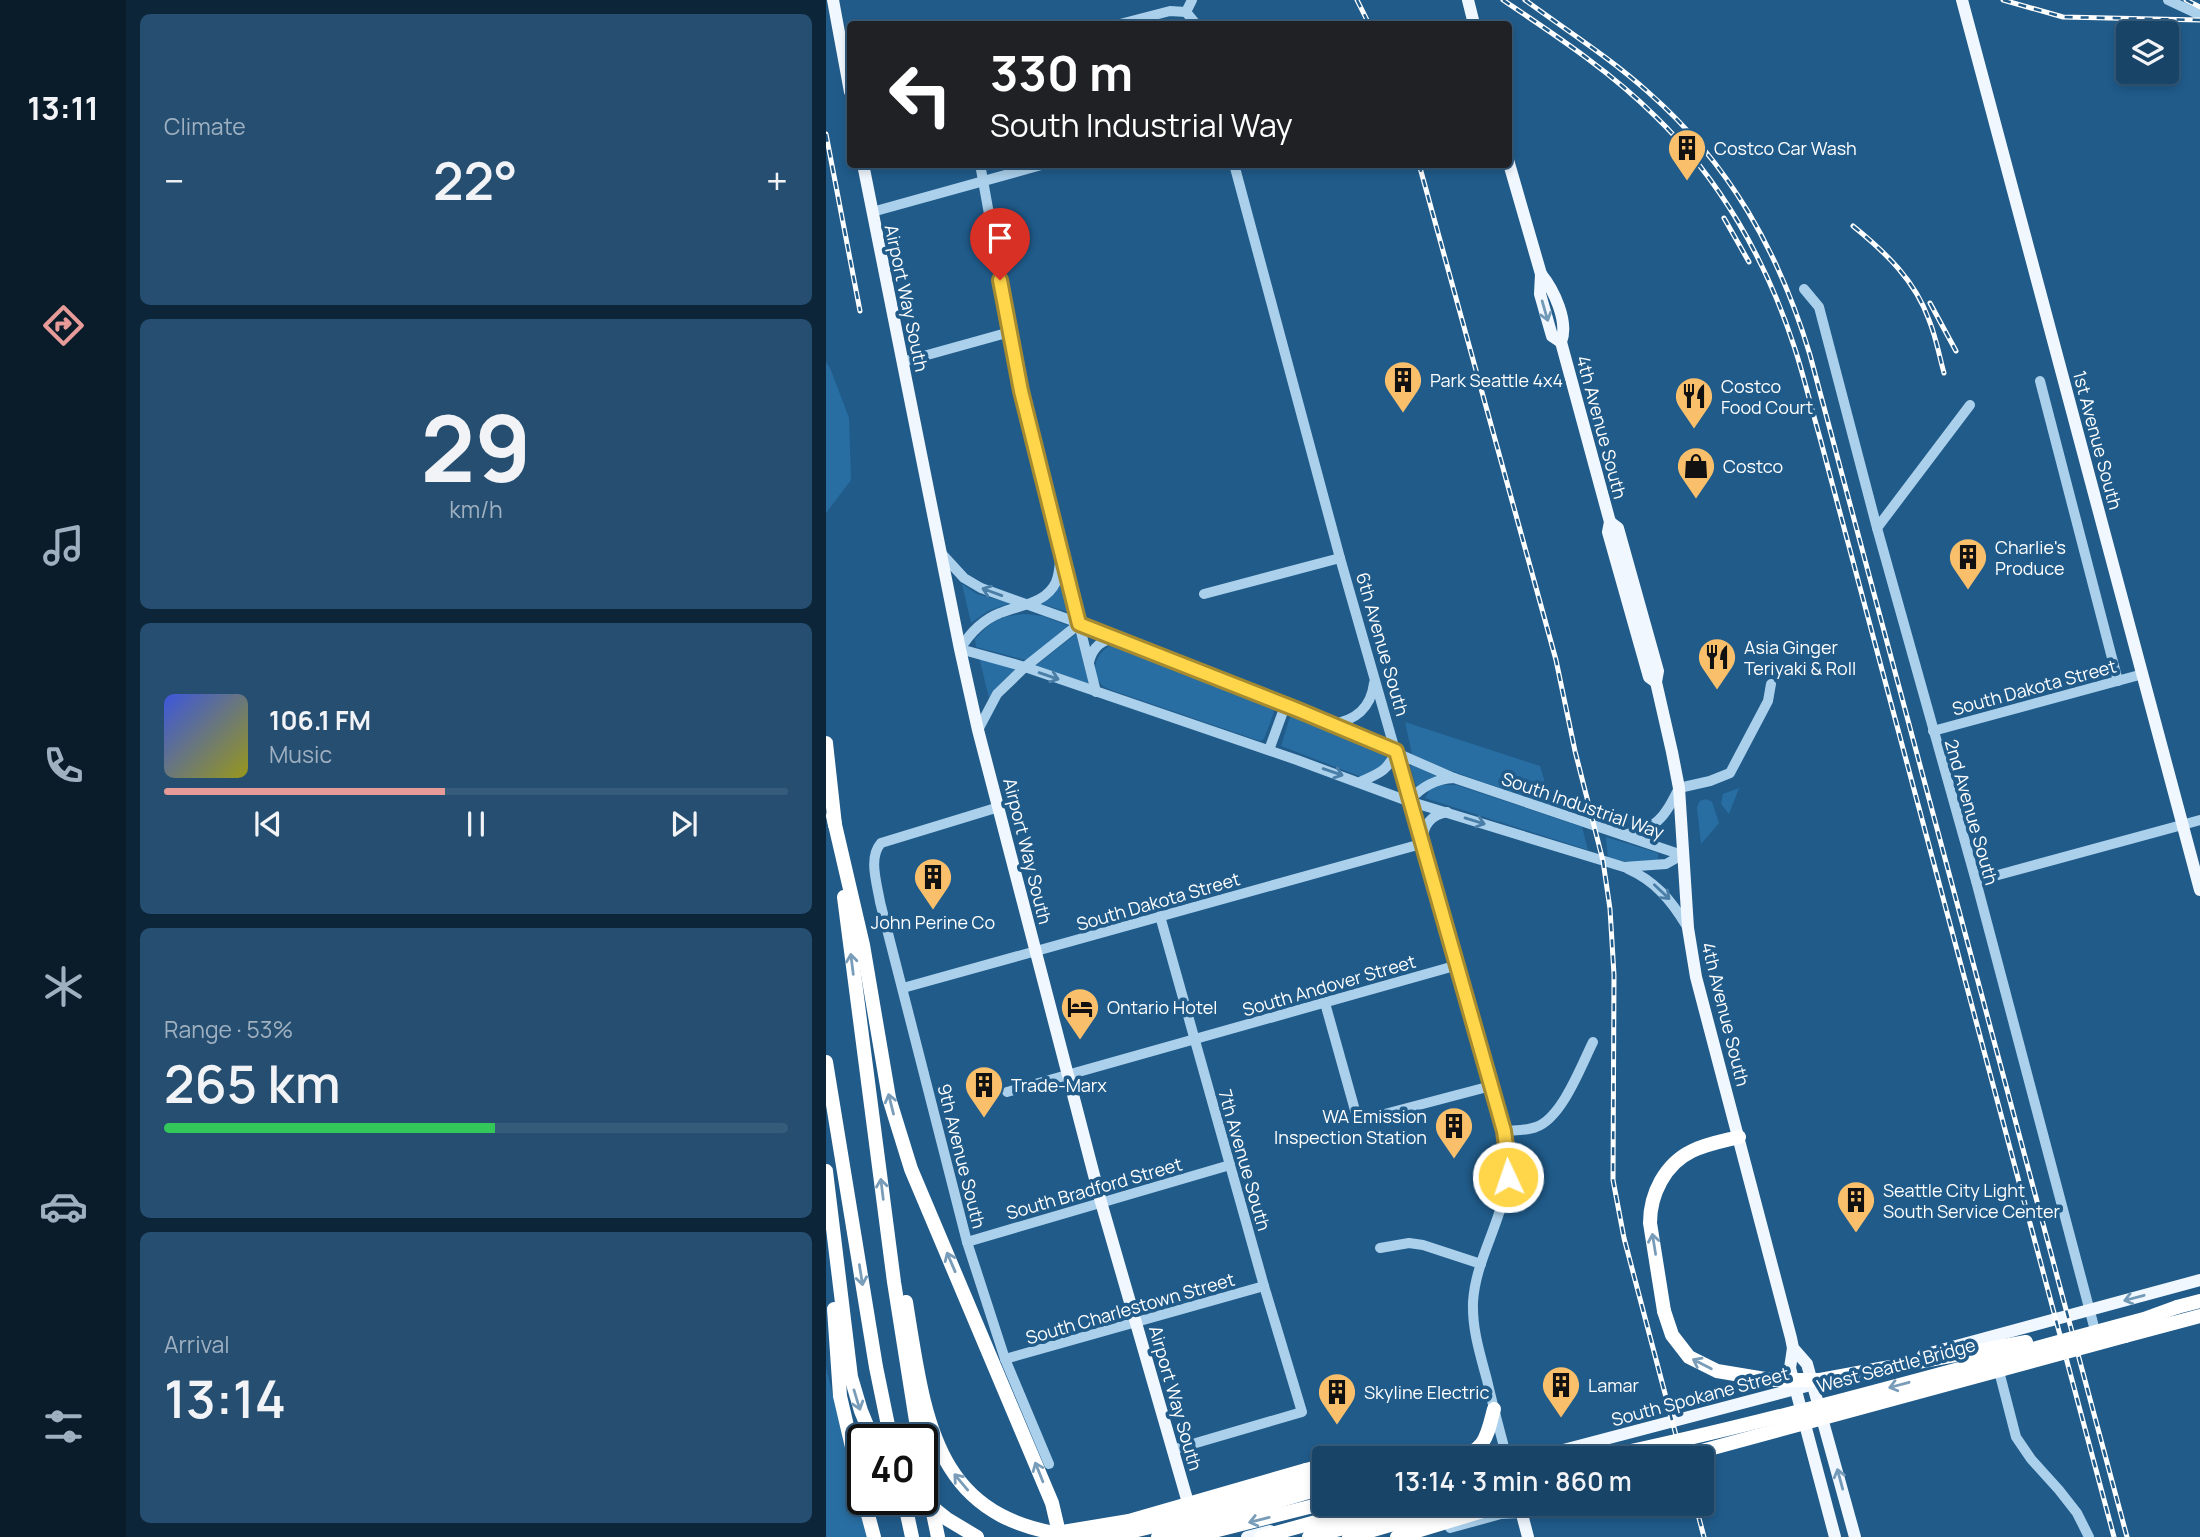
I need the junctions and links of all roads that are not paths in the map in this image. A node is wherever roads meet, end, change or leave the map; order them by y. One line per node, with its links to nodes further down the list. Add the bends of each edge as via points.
1 (833, 0): 11 (main road)
2 (1192, 0): 6 (street)
3 (1468, 0): 10 (main road)
4 (1962, 0): 39 (main road, 1st Avenue South)
5 (2168, 0): 7 (street)
6 (1186, 12): 8 (street, via 1170,11); 9 (street)
7 (2200, 15)
8 (1132, 21)
9 (1194, 21)
10 (1473, 21)
11 (847, 76)
12 (864, 168): 18 (main road, Airport Way South)
13 (981, 168): 17 (street)
14 (1031, 168): 17 (street)
15 (1235, 168): 28 (street, 6th Avenue South)
16 (1510, 168): 24 (main road, 4th Avenue South, via 1541,274 1557,302 1565,333 1561,342)
17 (983, 182): 18 (street); 20 (street)
18 (872, 212): 21 (main road, Airport Way South)
19 (1804, 289): 25 (street, 2nd Avenue South, via 1819,307)
20 (1010, 332): 21 (street); 26 (street)
21 (902, 362): 27 (main road, Airport Way South)
22 (2040, 381): 40 (street)
23 (1970, 405): 25 (street)
24 (1610, 522): 30 (main road, 4th Avenue South, via 1608,532); 34 (main road, 4th Avenue South, via 1618,528)
25 (1877, 528): 47 (street, 2nd Avenue South)
26 (1060, 550): 31 (street, via 1057,580 1051,591); 32 (street)
27 (941, 553): 31 (street, South Industrial Way, one-way to 27, via 964,578); 35 (main road, Airport Way South)
28 (1340, 558): 29 (street); 38 (street, 6th Avenue South)
29 (1205, 594)
30 (1626, 599): 34 (main road, via 1633,603 1645,643); 41 (main road, 4th Avenue South, via 1649,677)
31 (1026, 604): 32 (street, South Industrial Way); 35 (street, via 984,622)
32 (1079, 624): 33 (street, South Industrial Way); 36 (street); 37 (street)
33 (1118, 637): 36 (street, via 1094,648); 44 (street, South Industrial Way)
34 (1650, 645): 41 (main road, 4th Avenue South, via 1658,671)
35 (960, 649): 37 (street, South Industrial Way); 46 (main road, Airport Way South)
36 (1089, 665): 43 (street)
37 (1025, 667): 43 (street, South Industrial Way, one-way to 43); 46 (street, via 998,694)
38 (1373, 672): 45 (street, via 1374,686 1364,709 1348,721); 50 (street, 6th Avenue South)
39 (2143, 674): 40 (street, South Dakota Street); 59 (main road, 1st Avenue South)
40 (2118, 681): 47 (street, South Dakota Street)
41 (1656, 682): 53 (main road, 4th Avenue South)
42 (1770, 684): 53 (street, via 1768,701 1730,773)
43 (1096, 692): 49 (street, South Industrial Way)
44 (1285, 706): 45 (street, South Industrial Way); 49 (street)
45 (1329, 724): 50 (street, South Industrial Way)
46 (978, 730): 55 (main road, Airport Way South)
47 (1933, 731): 64 (street, 2nd Avenue South)
48 (826, 743): 57 (highway)
49 (1269, 750): 52 (street, South Industrial Way, one-way to 52)
50 (1396, 751): 51 (street, South Industrial Way); 52 (street, via 1384,771); 54 (street, 6th Avenue South)
51 (1454, 778): 54 (street, via 1428,784); 60 (street, South Industrial Way)
52 (1360, 782): 54 (street, South Industrial Way)
53 (1679, 788): 60 (street, via 1659,820 1642,831); 62 (main road, 4th Avenue South)
54 (1409, 801): 56 (street, South Industrial Way); 61 (street, 6th Avenue South)
55 (999, 807): 68 (main road, Airport Way South); 70 (street, 9th Avenue South, via 881,842 876,848 873,859 880,902)
56 (1447, 812): 61 (street, via 1430,819); 63 (street, South Industrial Way, one-way to 63)
57 (833, 816): 100 (highway, one-way to 57, via 902,1276 890,1257); 138 (highway, one-way to 57, via 1052,1503 899,1134)
58 (2200, 820): 59 (street)
59 (2183, 824): 64 (street); 65 (main road, 1st Avenue South)
60 (1623, 835): 62 (street, South Industrial Way)
61 (1421, 844): 66 (street, South Dakota Street); 69 (street, 6th Avenue South)
62 (1682, 855): 63 (street, South Industrial Way, via 1666,864); 67 (main road, 4th Avenue South)
63 (1624, 867): 67 (street, one-way to 67, via 1669,897)
64 (1976, 881): 90 (street, 2nd Avenue South)
65 (2200, 890)
66 (1160, 916): 68 (street, South Dakota Street); 72 (street, 7th Avenue South)
67 (1688, 928): 79 (main road, 4th Avenue South, via 1696,977)
68 (1036, 951): 70 (street, South Dakota Street); 75 (main road, Airport Way South)
69 (1458, 965): 71 (street, South Andover Street); 76 (street, 6th Avenue South)
70 (903, 988): 83 (street, 9th Avenue South)
71 (1325, 1003): 72 (street, South Andover Street); 76 (street, via 1358,1121)
72 (1194, 1040): 75 (street, South Andover Street); 80 (street, 7th Avenue South)
73 (1593, 1042): 78 (street, via 1548,1121)
74 (826, 1062): 108 (highway, one-way to 108)
75 (1068, 1075): 77 (street, South Andover Street); 82 (main road, Airport Way South)
76 (1491, 1086): 78 (street, 6th Avenue South)
77 (1007, 1092)
78 (1504, 1131): 85 (street, 6th Avenue South, via 1508,1177)
79 (1739, 1137): 89 (highway, one-way to 79, bridge, via 2143,1311 2041,1339 1800,1382 1727,1374 1706,1366 1676,1343 1664,1311 1650,1213 1657,1188 1672,1166 1690,1152); 96 (main road, 4th Avenue South)
80 (1230, 1165): 82 (street, South Bradford Street); 87 (street, 7th Avenue South)
81 (826, 1171): 98 (highway)
82 (1101, 1202): 83 (street, South Bradford Street); 93 (main road, Airport Way South)
83 (967, 1242): 99 (street, 9th Avenue South)
84 (1380, 1248): 85 (street, via 1423,1245)
85 (1480, 1264): 105 (street, 6th Avenue South, via 1474,1323)
86 (2200, 1280): 90 (main road, South Spokane Street, one-way to 90)
87 (1264, 1286): 93 (street, South Charlestown Street); 119 (street, 7th Avenue South, via 1302,1412)
88 (2200, 1301): 89 (highway, West Seattle Bridge)
89 (2177, 1307): 117 (highway, West Seattle Bridge, one-way to 117, bridge, via 1855,1396)
90 (2090, 1310): 94 (main road, South Spokane Street); 97 (street, 2nd Avenue South)
91 (2200, 1316): 118 (highway, West Seattle Bridge, bridge)
92 (2200, 1322): 97 (main road)
93 (1137, 1323): 99 (street, South Charlestown Street); 119 (main road, Airport Way South)
94 (2021, 1329): 95 (main road, South Spokane Street); 101 (main road)
95 (1990, 1337): 102 (main road); 103 (main road, South Spokane Street)
96 (1793, 1348): 103 (main road, 4th Avenue South, via 1807,1364); 104 (main road, 4th Avenue South, via 1790,1368)
97 (2100, 1349): 101 (main road)
98 (842, 1359): 107 (highway, one-way to 107); 111 (highway)
99 (1005, 1359): 121 (street, 9th Avenue South)
100 (910, 1361): 109 (highway); 138 (highway, one-way to 100, via 1004,1518 960,1482 936,1443)
101 (2032, 1367): 102 (main road)
102 (2000, 1375): 106 (main road); 157 (street, via 2016,1437 2077,1513)
103 (1813, 1384): 104 (main road, South Spokane Street); 106 (main road, 4th Avenue South)
104 (1795, 1390): 110 (main road, 4th Avenue South); 112 (main road, South Spokane Street)
105 (1493, 1409): 113 (highway); 114 (street, 6th Avenue South)
106 (1824, 1421): 110 (main road); 156 (main road, 4th Avenue South, one-way to 106)
107 (867, 1424)
108 (888, 1424)
109 (917, 1424)
110 (1805, 1426): 120 (main road); 155 (main road, 4th Avenue South)
111 (847, 1430)
112 (1619, 1435): 115 (main road, South Spokane Street); 116 (main road)
113 (1480, 1446)
114 (1504, 1446)
115 (1578, 1446)
116 (1635, 1446)
117 (1653, 1446)
118 (1714, 1448)
119 (1172, 1450): 149 (main road, Airport Way South)
120 (1714, 1451)
121 (1049, 1464)
122 (1312, 1468): 138 (highway, bridge, via 1129,1521)
123 (1312, 1481): 146 (highway, bridge, via 1146,1528)
124 (1312, 1491): 147 (highway, bridge)
125 (1312, 1506): 148 (highway, one-way to 148, bridge)
126 (938, 1512): 144 (highway, bridge)
127 (868, 1515): 140 (highway)
128 (907, 1515): 141 (highway)
129 (930, 1515): 143 (highway)
130 (933, 1515): 142 (highway)
131 (1322, 1516): 150 (main road)
132 (1338, 1516): 151 (highway, bridge)
133 (1422, 1516): 137 (highway)
134 (1468, 1516): 139 (highway)
135 (1492, 1516): 139 (street)
136 (1522, 1516): 154 (main road)
137 (1412, 1520): 152 (highway, via 1359,1524); 153 (highway)
138 (1058, 1535): 145 (highway, bridge)
139 (1405, 1536)
140 (874, 1537)
141 (912, 1537)
142 (938, 1537)
143 (957, 1537)
144 (977, 1537)
145 (1088, 1537)
146 (1094, 1537)
147 (1158, 1537)
148 (1191, 1537)
149 (1197, 1537)
150 (1247, 1537)
151 (1261, 1537)
152 (1309, 1537)
153 (1349, 1537)
154 (1528, 1537)
155 (1835, 1537)
156 (1855, 1537)
157 (2089, 1537)

